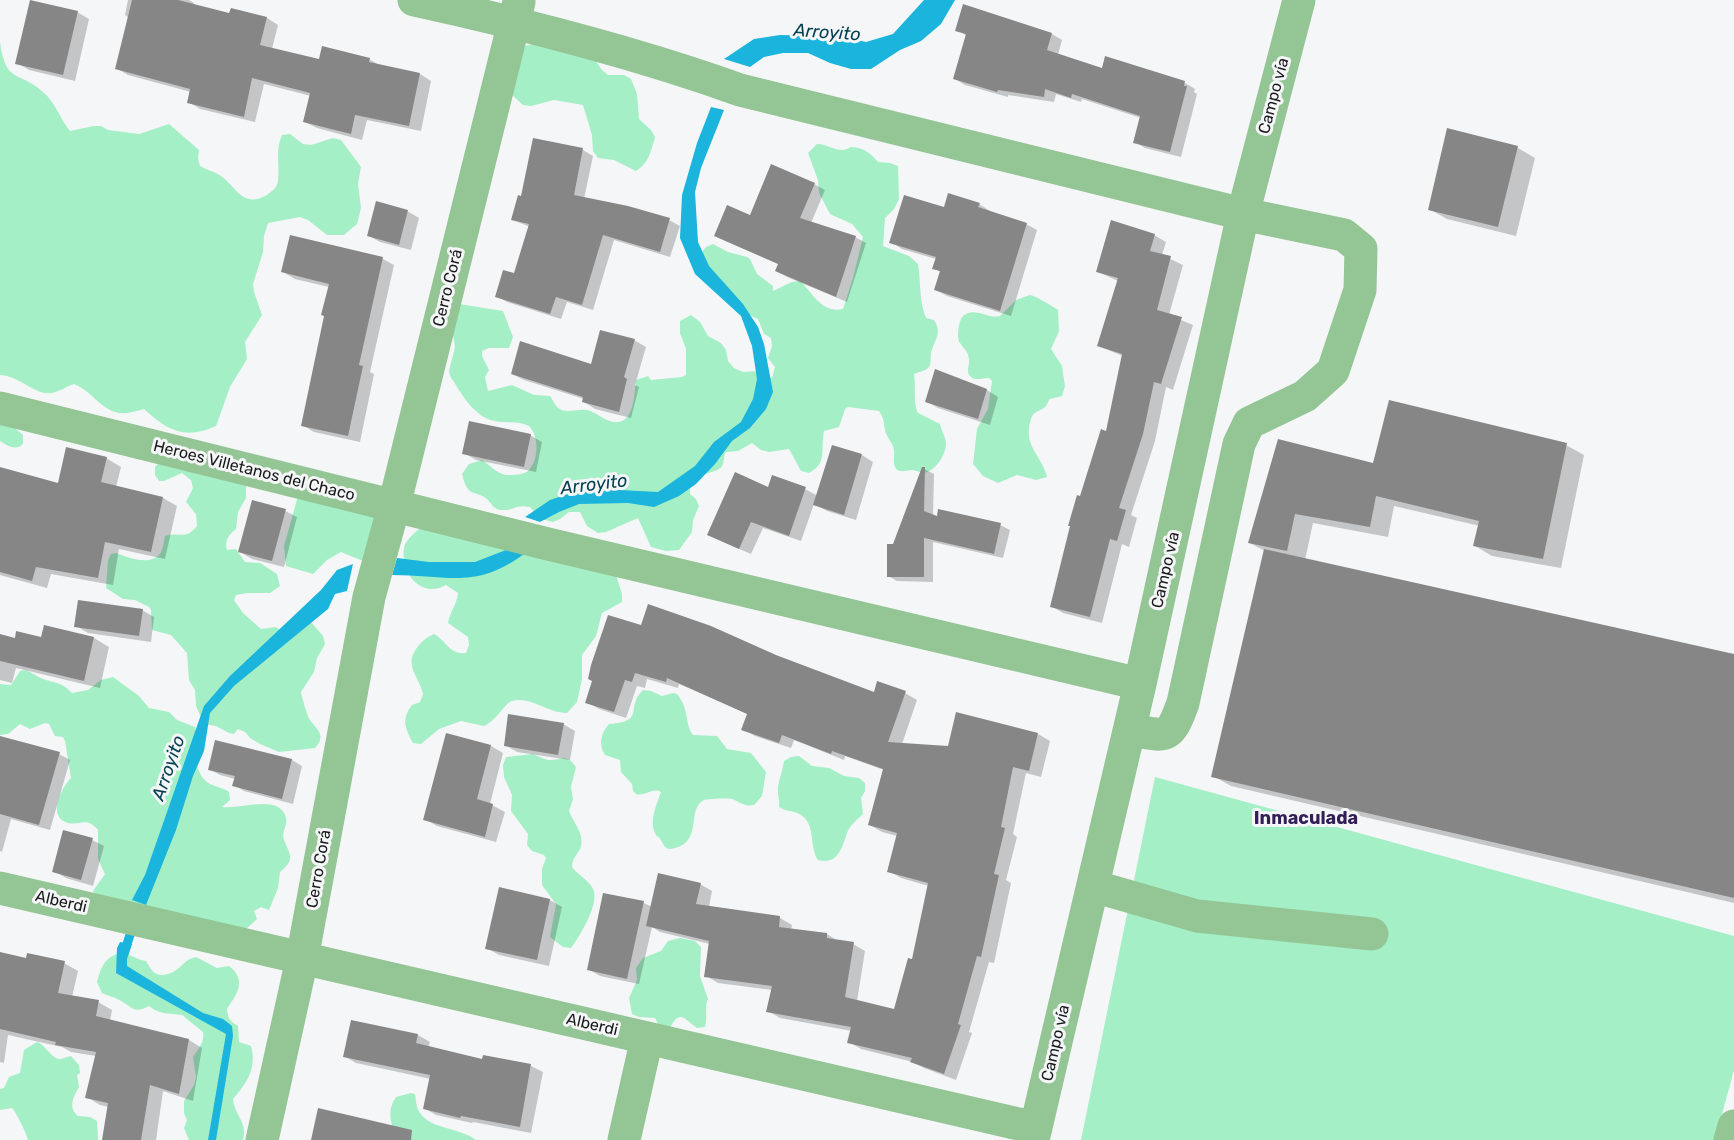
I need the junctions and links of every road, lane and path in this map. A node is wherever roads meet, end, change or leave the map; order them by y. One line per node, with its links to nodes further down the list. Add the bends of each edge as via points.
1 (414, 0): 3 (street)
2 (1299, 0): 4 (street, Campo vía)
3 (516, 11): 4 (street, via 740,90); 8 (street, Cerro Corá)
4 (1243, 214): 6 (street, Campo vía); 7 (street, via 1344,235 1361,249 1360,290 1332,371 1305,396 1249,423)
5 (0, 408): 8 (street, Heroes Villetanos del Chaco)
6 (1190, 465): 7 (street); 9 (street, Campo vía)
7 (1232, 474): 10 (street, via 1175,725 1162,735)
8 (394, 506): 9 (street, Heroes Villetanos del Chaco); 14 (street, Cerro Corá, via 369,597)
9 (1140, 684): 10 (street, Campo vía)
10 (1130, 730): 11 (street, Campo vía)
11 (1093, 886): 13 (street, via 1197,916); 17 (street, Campo vía)
12 (0, 888): 14 (street, Alberdi)
13 (1372, 934)
14 (302, 958): 15 (street, Alberdi); 18 (street, Cerro Corá)
15 (647, 1038): 17 (street, Alberdi); 19 (street)
16 (1734, 1126): 20 (street)
17 (1035, 1134)
18 (262, 1140)
19 (624, 1140)
20 (1730, 1140)

